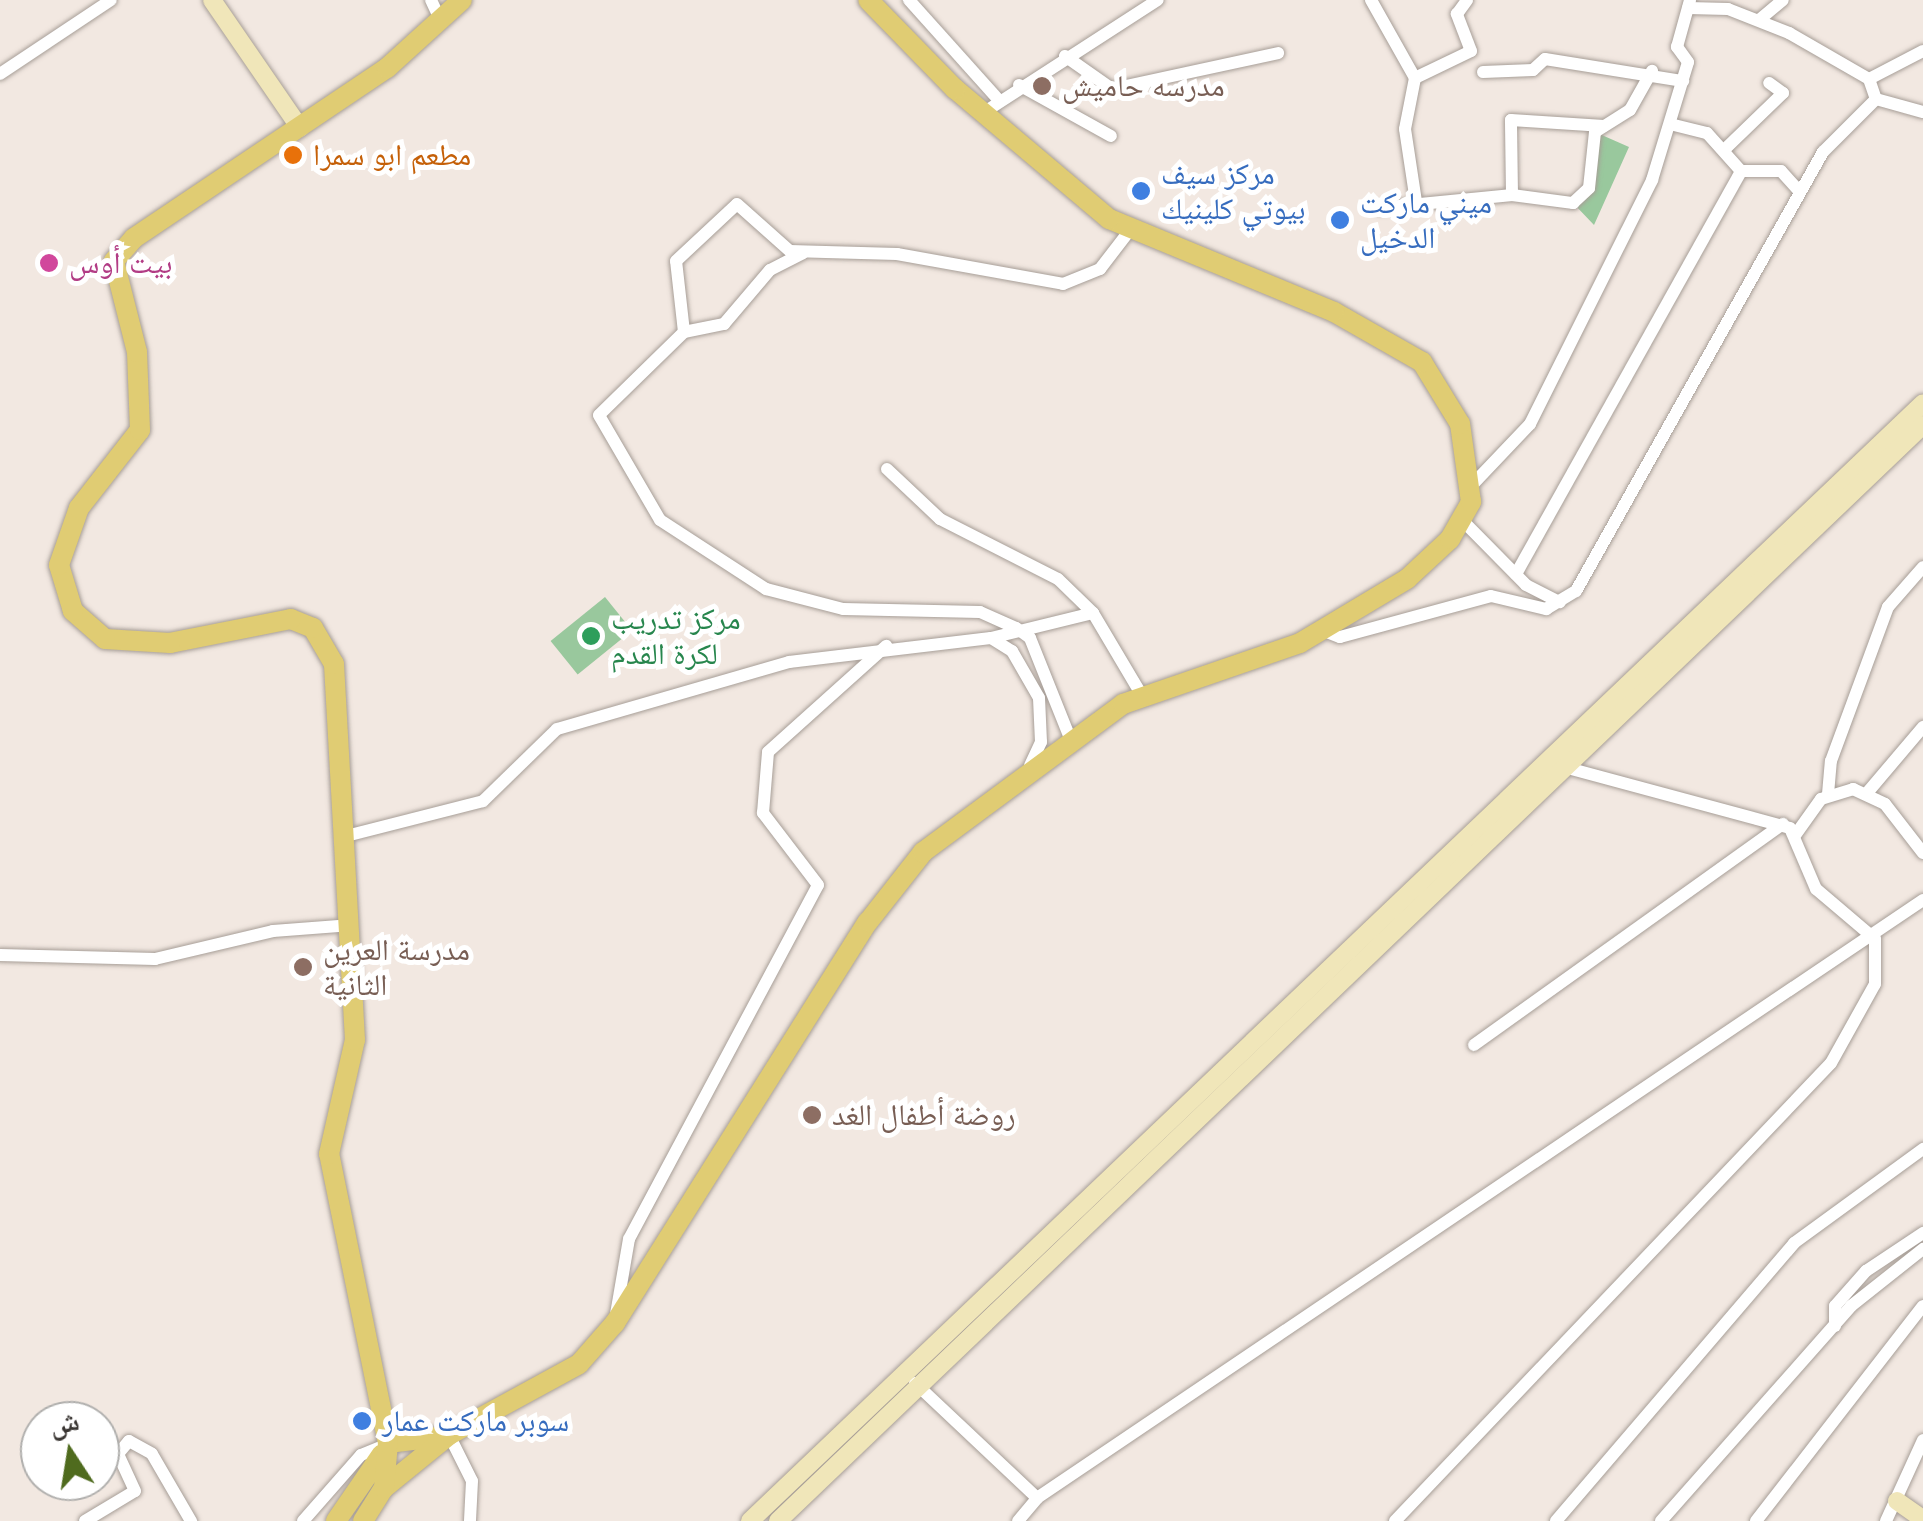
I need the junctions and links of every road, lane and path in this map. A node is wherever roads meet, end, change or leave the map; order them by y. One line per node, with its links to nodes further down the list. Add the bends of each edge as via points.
1 (112, 0): 19 (street)
2 (212, 0): 30 (street)
3 (431, 0): 13 (street)
4 (462, 0): 13 (main road)
5 (868, 0): 26 (main road)
6 (909, 0): 26 (street)
7 (1158, 0): 16 (street)
8 (1371, 0): 20 (street)
9 (1466, 0): 20 (street, via 1457,14 1471,51)
10 (1783, 0): 12 (street)
11 (1688, 2): 12 (street); 22 (street, via 1678,47 1688,62)
12 (1759, 20): 21 (street)
13 (441, 21): 30 (main road)
14 (1923, 51): 21 (street)
15 (1278, 53): 16 (street, via 1112,90)
16 (1065, 56): 24 (street)
17 (1652, 71): 18 (street, via 1545,59 1533,70); 22 (street); 29 (street, via 1630,110)
18 (1484, 72)
19 (0, 74)
20 (1415, 78): 36 (street, via 1405,129)
21 (1870, 79): 25 (street)
22 (1683, 80): 28 (street)
23 (1769, 83): 32 (street, via 1782,93)
24 (1020, 84): 26 (street); 31 (street)
25 (1876, 99): 27 (street); 34 (street, via 1837,133)
26 (990, 105): 38 (main road)
27 (1923, 112)
28 (1670, 124): 32 (street, via 1707,133); 44 (street, via 1624,242 1530,424)
29 (1604, 126): 35 (street, via 1591,146 1589,188 1574,203); 35 (street, via 1511,120)
30 (300, 128): 63 (main road, via 134,238 114,261 137,352 140,430 79,508 59,565 73,611 105,639 170,644 291,619 312,628 334,664)
31 (1111, 136)
32 (1724, 150): 33 (street)
33 (1742, 170): 34 (street, via 1781,171); 47 (street)
34 (1798, 190): 48 (street, via 1596,561)
35 (1512, 194): 36 (street)
36 (1416, 202): 37 (street)
37 (1378, 208)
38 (1130, 230): 39 (street, via 1100,268 1063,284 897,254); 44 (main road, via 1334,312 1422,362 1450,396)
39 (803, 253): 40 (street, via 770,270 724,324); 40 (street, via 782,248 736,204 676,261)
40 (684, 332): 50 (street, via 599,415 660,520 798,602 980,612)
41 (1923, 404): 57 (street)
42 (1923, 425): 57 (street)
43 (887, 470): 49 (street, via 940,519 1049,573)
44 (1473, 484): 45 (main road)
45 (1462, 520): 47 (street); 51 (main road, via 1423,567)
46 (1923, 567): 60 (street, via 1888,607 1831,760)
47 (1516, 574): 48 (street)
48 (1560, 602): 51 (street, via 1546,609 1467,598 1340,637)
49 (1094, 613): 50 (street); 54 (street)
50 (1016, 628): 52 (street); 56 (street, via 1030,638)
51 (1324, 631): 54 (main road)
52 (991, 638): 53 (street); 58 (street, via 1012,652 1038,698 1041,742)
53 (886, 646): 63 (street, via 789,662 557,729 483,802); 74 (street, via 768,752 763,814 818,884 628,1239)
54 (1141, 694): 56 (main road)
55 (1923, 727): 59 (street)
56 (1070, 738): 58 (main road)
57 (1558, 764): 61 (street); 76 (street)
58 (1030, 766): 74 (main road, via 892,886)
59 (1867, 793): 60 (street); 64 (street)
60 (1828, 794): 62 (street)
61 (1783, 824): 62 (street); 69 (street)
62 (1796, 834): 67 (street, via 1816,889)
63 (346, 836): 66 (main road)
64 (1923, 853)
65 (1923, 900): 67 (street)
66 (352, 925): 68 (street, via 273,931 155,959); 79 (main road, via 352,1073 329,1154)
67 (1875, 939): 81 (street); 93 (street, via 1874,984 1831,1063)
68 (0, 955)
69 (1474, 1045)
70 (1923, 1148): 94 (street, via 1794,1242)
71 (1923, 1233): 75 (street, via 1866,1271 1834,1306)
72 (1923, 1249): 75 (street)
73 (1923, 1306): 96 (street)
74 (615, 1323): 77 (main road, via 579,1364)
75 (1835, 1326): 95 (street)
76 (912, 1380): 81 (street); 90 (street); 91 (street)
77 (449, 1435): 79 (main road); 80 (main road); 89 (street, via 472,1481)
78 (1923, 1440): 82 (street)
79 (388, 1444): 80 (main road); 86 (street, via 360,1456); 87 (main road)
80 (384, 1488): 88 (main road)
81 (1038, 1498): 92 (street)
82 (1897, 1501): 83 (street); 97 (street)
83 (1923, 1520)
84 (85, 1521): 85 (street, via 135,1491 118,1454 129,1441 152,1454)
85 (191, 1521)
86 (303, 1521)
87 (336, 1521)
88 (363, 1521)
89 (470, 1521)
90 (750, 1521)
91 (778, 1521)
92 (1018, 1521)
93 (1395, 1521)
94 (1556, 1521)
95 (1661, 1521)
96 (1756, 1521)
97 (1886, 1521)

